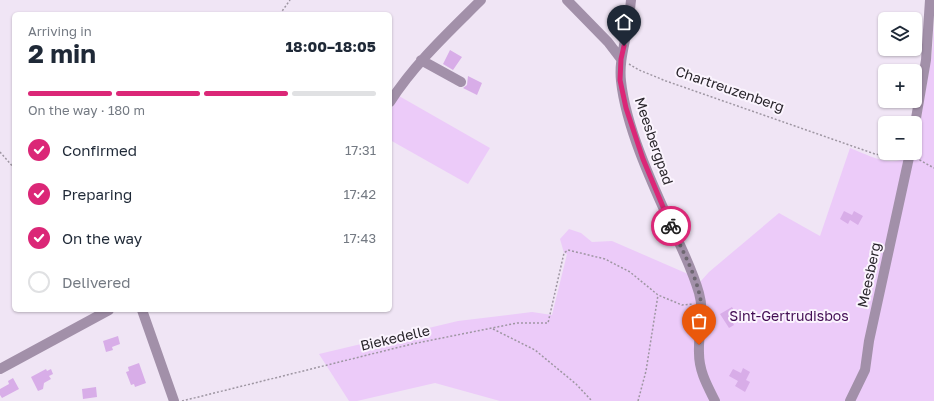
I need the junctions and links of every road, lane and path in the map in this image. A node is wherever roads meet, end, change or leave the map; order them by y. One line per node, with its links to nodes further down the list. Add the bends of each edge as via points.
1 (290, 0): 6 (path)
2 (481, 0): 8 (street)
3 (567, 0): 7 (street)
4 (631, 0): 7 (street, Meesbergpad)
5 (930, 0): 11 (street, via 926,60)
6 (281, 12)
7 (621, 59): 13 (path, Chartreuzenberg, via 666,81); 19 (street, Meesbergpad, via 620,80 634,133 690,268)
8 (421, 60): 9 (street); 10 (street)
9 (461, 82)
10 (392, 99)
11 (916, 116)
12 (0, 152): 16 (path)
13 (878, 155)
14 (906, 160): 29 (street, Meesberg, via 865,370)
15 (919, 160): 17 (path)
16 (12, 166)
17 (934, 168)
18 (658, 295): 19 (path, via 682,305); 22 (path, Biekedelle, via 630,272 605,258 568,250 564,253 548,323 517,323); 27 (path, via 646,371)
19 (701, 303): 28 (street, Meesbergpad, via 700,364 702,375)
20 (104, 312): 23 (street)
21 (143, 312): 24 (street)
22 (493, 328): 25 (path, Biekedelle, via 412,344); 26 (path, via 535,350 576,384)
23 (0, 369)
24 (174, 401)
25 (182, 401)
26 (592, 401)
27 (638, 401)
28 (715, 401)
29 (850, 401)

